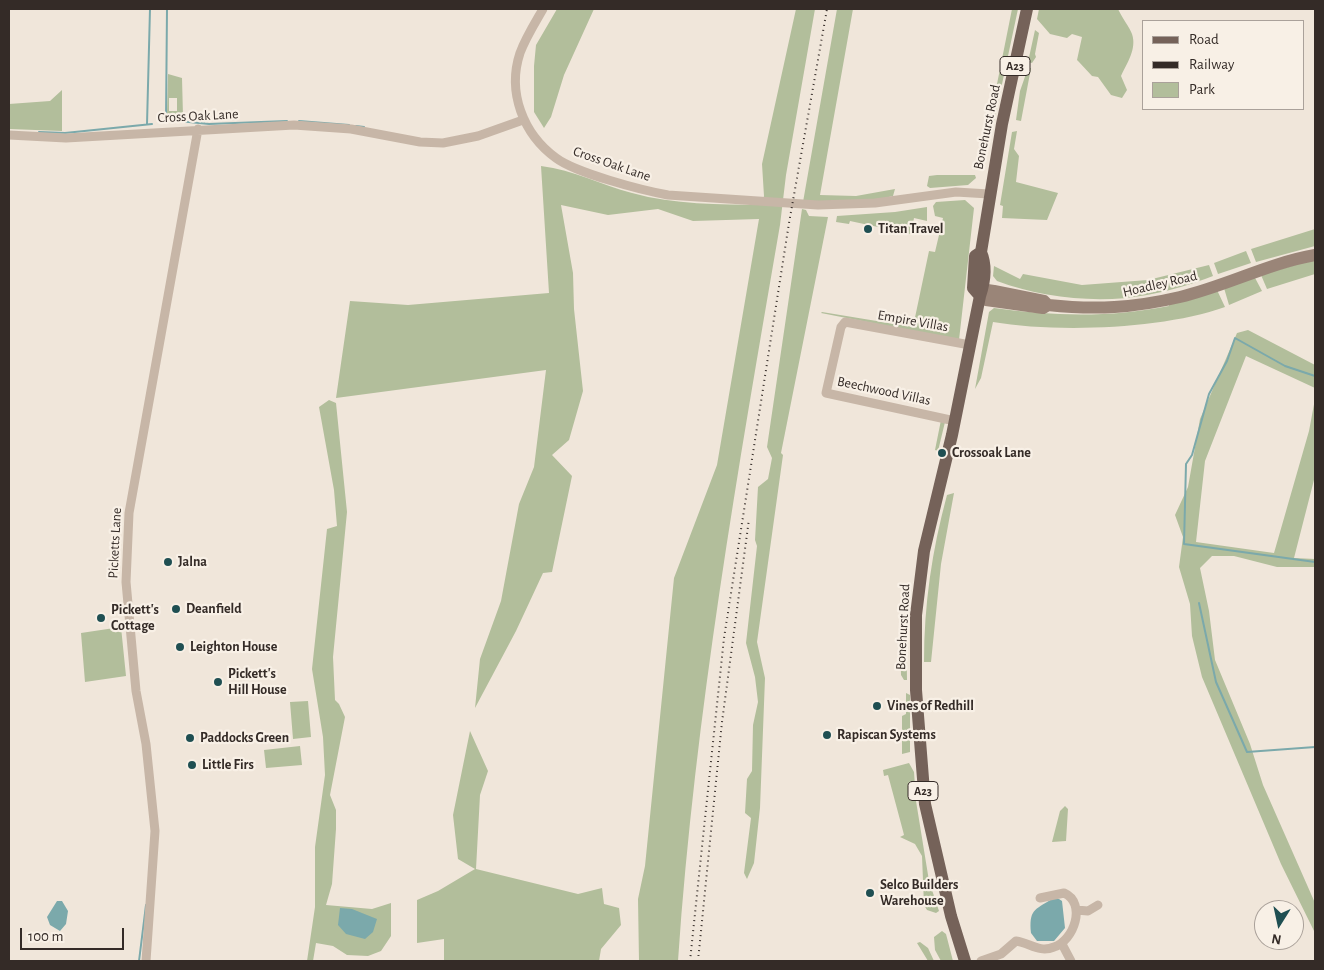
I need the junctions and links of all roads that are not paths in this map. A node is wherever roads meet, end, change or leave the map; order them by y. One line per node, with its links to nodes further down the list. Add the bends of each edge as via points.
1 (543, 9): 3 (street, via 527,38 516,74 516,91)
2 (1027, 9): 6 (main road, Bonehurst Road / A23)
3 (523, 120): 4 (street, Cross Oak Lane, via 478,136 442,143 323,126); 6 (street, Cross Oak Lane, via 536,140 556,158 626,185 668,196 827,205 875,203 956,192)
4 (198, 129): 5 (street, Cross Oak Lane, via 66,138); 16 (street, Picketts Lane, via 129,513 126,582 136,691 156,831)
5 (9, 135)
6 (989, 194): 8 (main road, Bonehurst Road / A23, via 981,252 985,278)
7 (1315, 255): 8 (street, Hoadley Road, via 1277,264 1180,297 1141,305 1103,309 1048,304 1043,308 986,300)
8 (980, 296): 10 (main road, Bonehurst Road / A23)
9 (851, 324): 10 (street, Empire Villas); 11 (street, Beechwood Villas, via 844,322 841,326 826,393)
10 (970, 345): 11 (main road, Bonehurst Road / A23)
11 (955, 420): 17 (main road, Bonehurst Road / A23, via 924,551 917,603 915,670 925,804 950,916)
12 (1040, 898): 14 (street, via 1064,893 1070,897)
13 (1098, 905): 14 (street, via 1088,911)
14 (1076, 910): 15 (street, via 1073,928)
15 (1062, 944): 18 (street, via 1036,949 1016,941 1001,954); 19 (street)
16 (146, 961)
17 (965, 961)
18 (982, 961)
19 (1070, 961)

